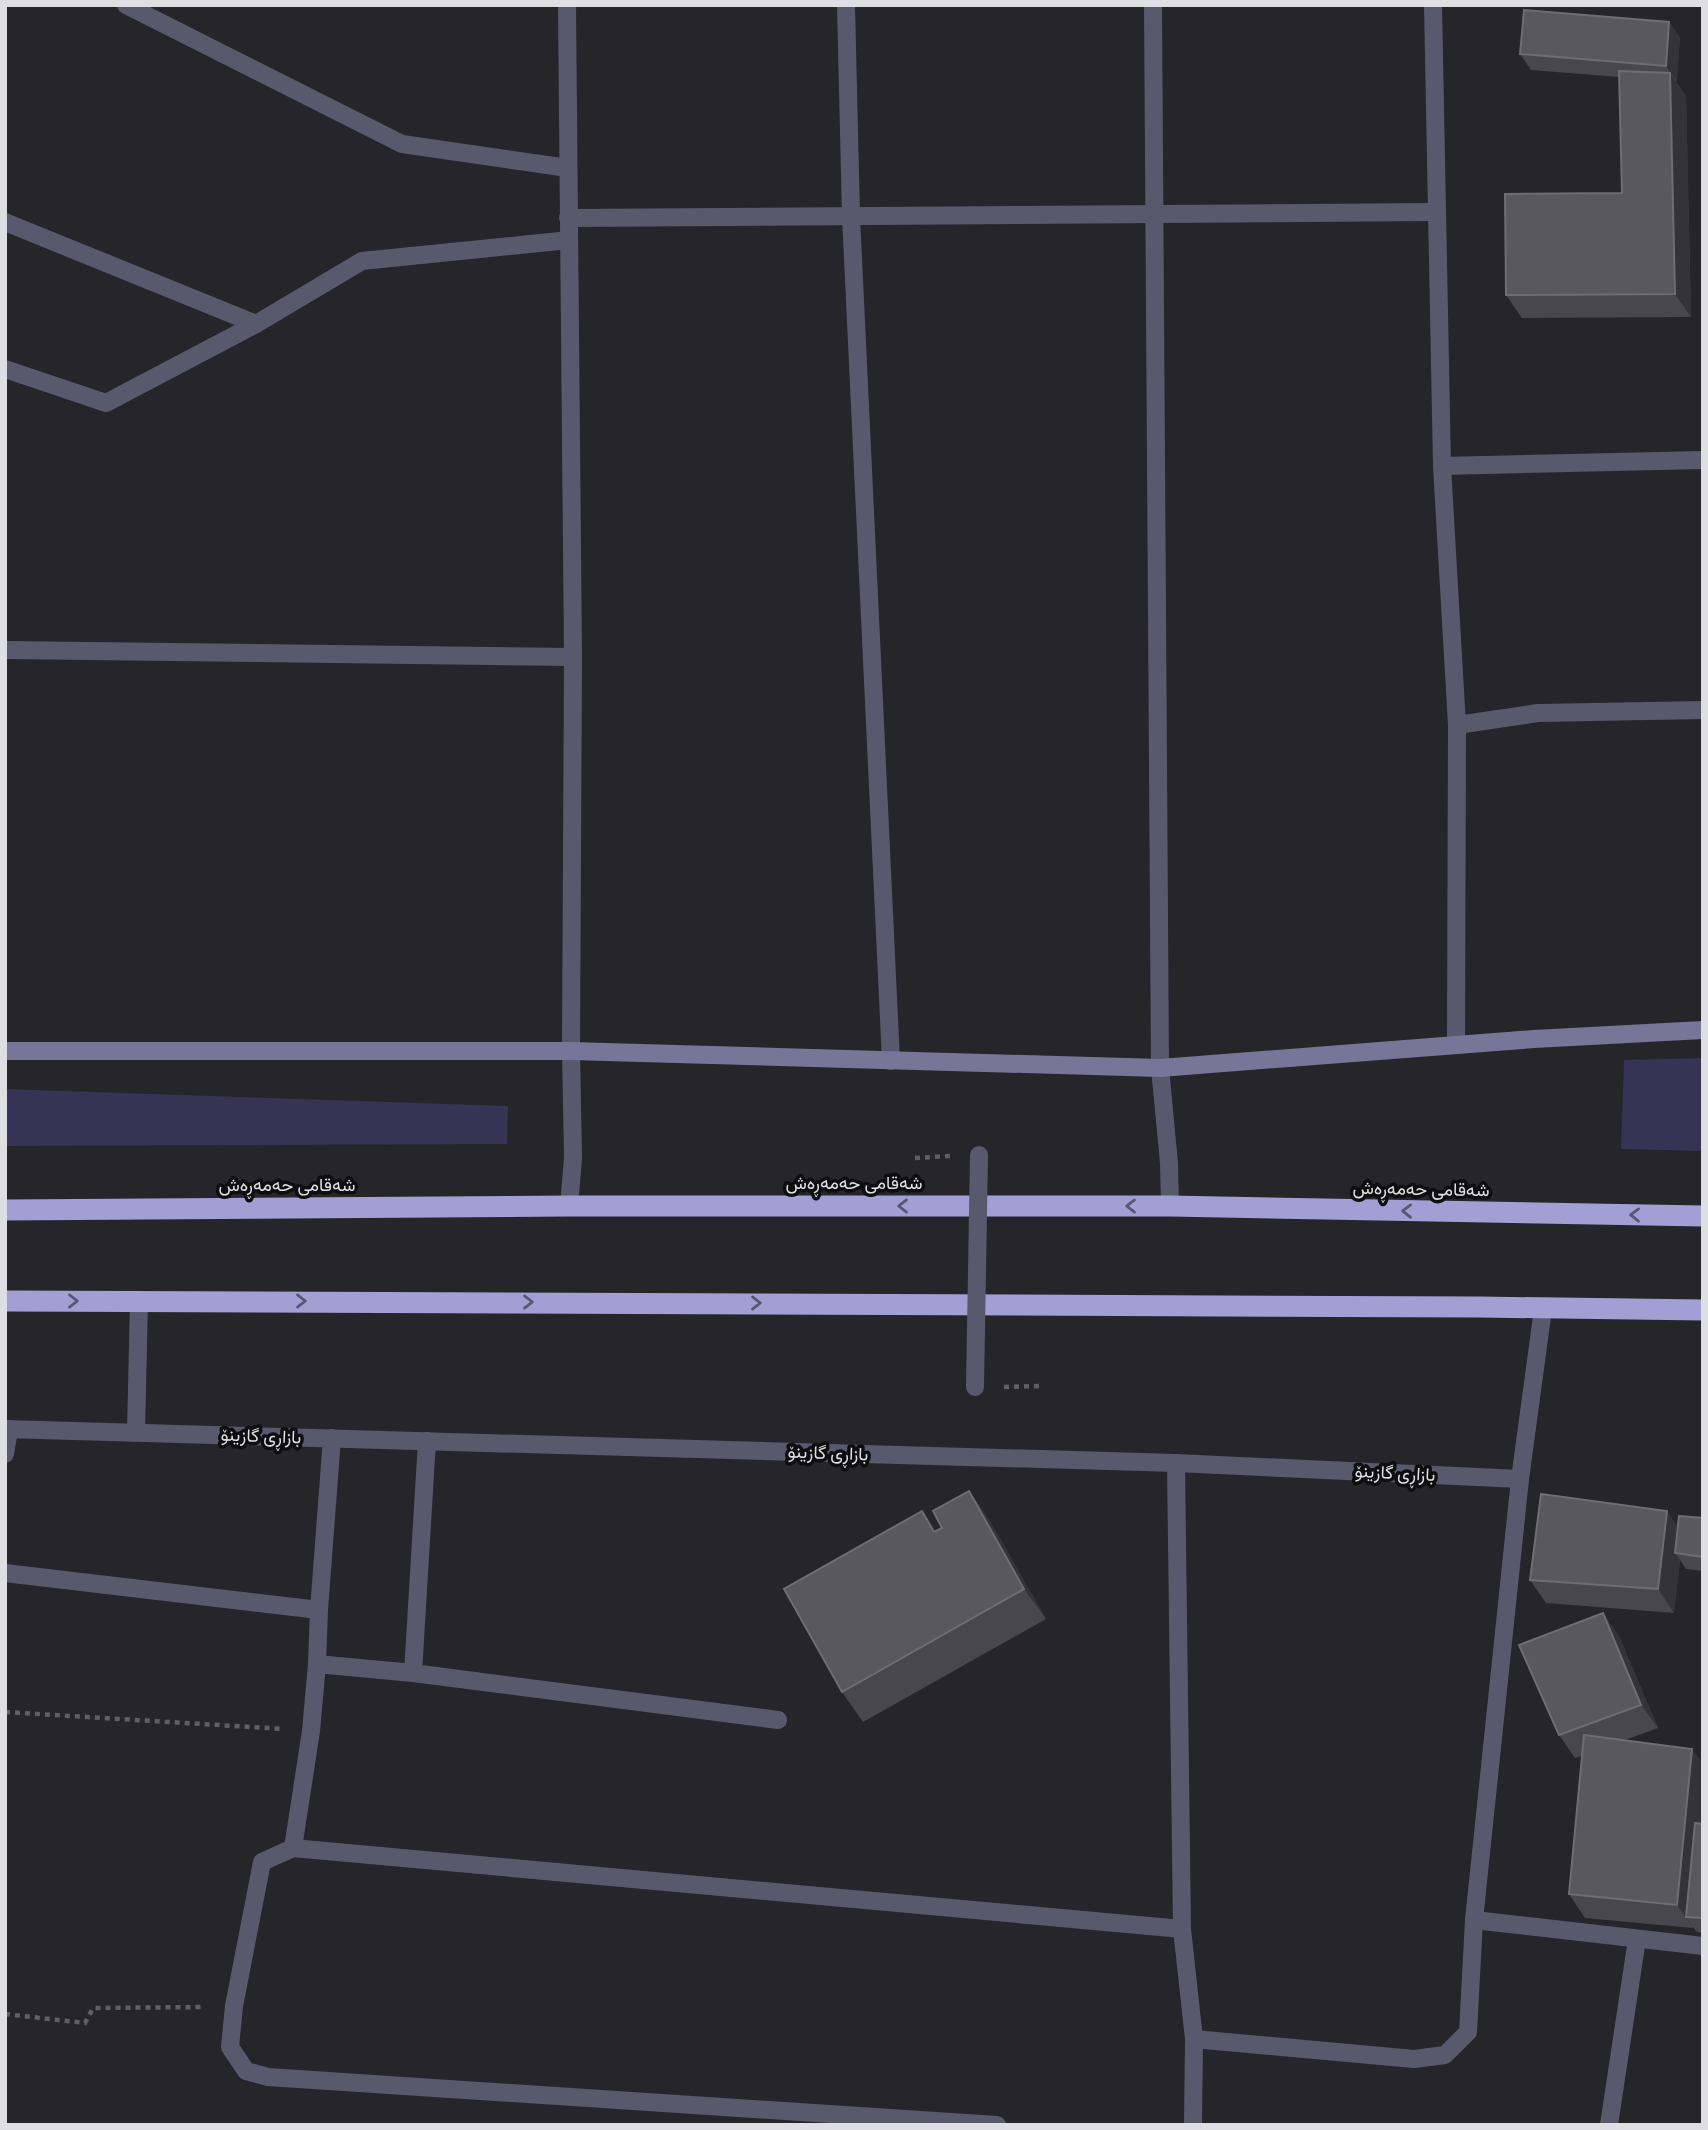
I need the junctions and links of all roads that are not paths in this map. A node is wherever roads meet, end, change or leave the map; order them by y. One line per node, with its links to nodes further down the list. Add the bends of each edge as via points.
1 (125, 5): 6 (street, via 402,144)
2 (567, 5): 6 (street)
3 (846, 5): 9 (street)
4 (1153, 5): 8 (street)
5 (1433, 5): 7 (street)
6 (568, 168): 10 (street)
7 (1437, 212): 8 (street); 16 (street)
8 (1156, 214): 9 (street); 26 (street)
9 (851, 216): 10 (street); 25 (street)
10 (568, 218): 12 (street)
11 (5, 222): 13 (street)
12 (569, 240): 13 (street, via 362,261); 18 (street)
13 (256, 324): 14 (street, via 106,403)
14 (5, 369)
15 (1703, 460): 16 (street)
16 (1443, 466): 20 (street)
17 (5, 650): 18 (street)
18 (573, 657): 24 (street)
19 (1703, 710): 20 (street, via 1538,713)
20 (1457, 725): 22 (street)
21 (1703, 1030): 22 (street)
22 (1456, 1045): 26 (street)
23 (5, 1051): 24 (street)
24 (571, 1051): 25 (street); 28 (street)
25 (891, 1061): 26 (street)
26 (1160, 1068): 29 (street)
27 (979, 1155): 36 (street, bridge)
28 (569, 1206): 29 (highway, شەقامی حەمەڕەش, one-way to 28); 30 (highway, شەقامی حەمەڕەش)
29 (1170, 1206): 31 (highway, شەقامی حەمەڕەش, one-way to 29)
30 (5, 1210)
31 (1703, 1216)
32 (5, 1301): 33 (highway, one-way to 33)
33 (139, 1301): 34 (highway, one-way to 34); 38 (street)
34 (1543, 1309): 35 (highway); 43 (street)
35 (1703, 1310)
36 (975, 1387)
37 (7, 1429): 38 (street, بازاڕی گازینۆ); 41 (street)
38 (136, 1432): 39 (street, بازاڕی گازینۆ)
39 (332, 1438): 40 (street, بازاڕی گازینۆ); 45 (street)
40 (427, 1441): 42 (street, بازاڕی گازینۆ); 47 (street)
41 (5, 1454)
42 (1176, 1463): 43 (street, بازاڕی گازینۆ); 51 (street)
43 (1520, 1479): 50 (street)
44 (5, 1573): 45 (street)
45 (319, 1610): 46 (street)
46 (317, 1664): 47 (street); 49 (street, via 312,1731)
47 (413, 1673): 48 (street)
48 (778, 1720)
49 (293, 1848): 51 (street); 55 (street, via 262,1862 233,2006 230,2047 246,2071 268,2077)
50 (1474, 1920): 52 (street); 54 (street, via 1468,2032 1445,2054 1414,2059)
51 (1182, 1929): 54 (street)
52 (1637, 1939): 53 (street); 57 (street)
53 (1703, 1946)
54 (1194, 2039): 56 (street)
55 (998, 2125)
56 (1193, 2125)
57 (1609, 2125)

